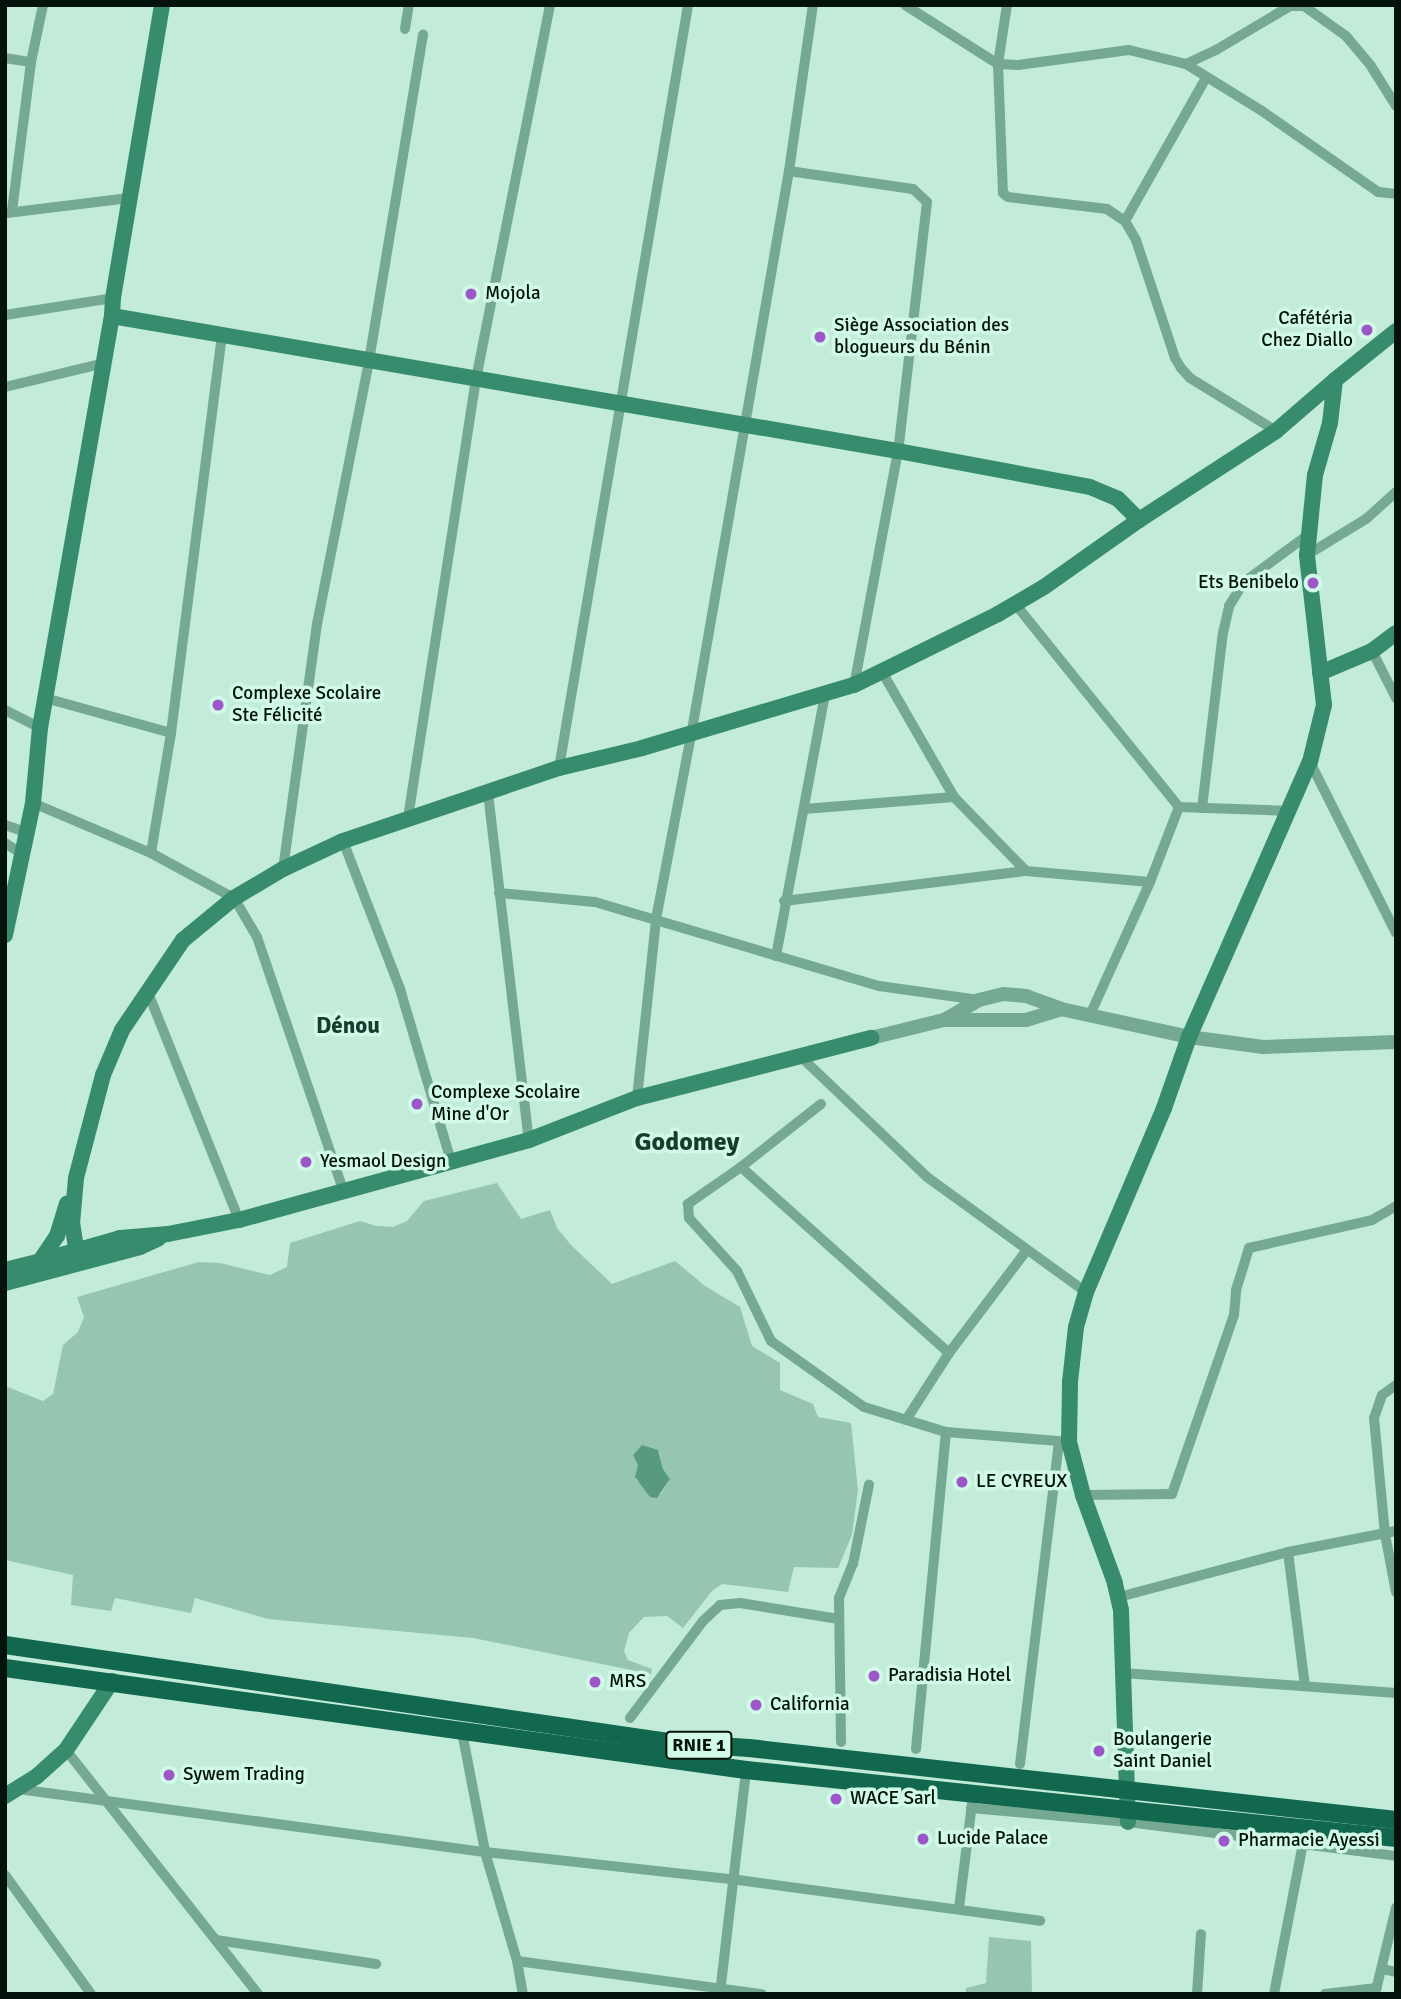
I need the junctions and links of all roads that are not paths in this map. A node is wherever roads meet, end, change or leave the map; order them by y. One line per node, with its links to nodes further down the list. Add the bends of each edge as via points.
1 (43, 5): 12 (street)
2 (163, 5): 19 (main road)
3 (409, 5): 9 (street)
4 (550, 5): 29 (street)
5 (688, 5): 32 (street)
6 (813, 5): 17 (street)
7 (905, 5): 13 (street)
8 (1007, 5): 13 (street)
9 (405, 29)
10 (423, 33): 27 (street)
11 (5, 58): 12 (street)
12 (31, 62): 20 (street)
13 (998, 64): 14 (street, via 1129,50); 21 (street, via 1003,193 1107,209)
14 (1186, 64): 15 (street); 16 (street, via 1290,6 1304,6 1346,36)
15 (1206, 78): 18 (street, via 1378,192); 21 (street)
16 (1396, 106)
17 (789, 172): 33 (street); 35 (street, via 913,189 927,202)
18 (1396, 194)
19 (129, 198): 20 (street); 22 (main road)
20 (9, 212)
21 (1125, 221): 34 (street, via 1136,240 1181,368)
22 (113, 298): 23 (street); 24 (main road)
23 (5, 315)
24 (112, 316): 26 (main road); 28 (main road)
25 (1396, 331): 30 (main road)
26 (222, 336): 27 (main road); 52 (street)
27 (369, 361): 29 (main road); 69 (street, via 317,624)
28 (104, 363): 31 (street); 47 (main road)
29 (476, 380): 32 (main road); 62 (street)
30 (1335, 380): 34 (main road); 38 (main road, via 1330,423 1315,475)
31 (5, 387)
32 (621, 404): 33 (main road); 54 (street)
33 (744, 425): 35 (main road); 51 (street)
34 (1276, 431): 37 (main road)
35 (898, 451): 37 (main road, via 1090,487 1118,499); 45 (street)
36 (1396, 492): 39 (street, via 1366,519)
37 (1139, 520): 40 (main road)
38 (1309, 534): 39 (main road); 59 (street, via 1244,582 1229,606)
39 (1307, 555): 44 (main road)
40 (1016, 605): 43 (main road); 58 (street)
41 (1396, 633): 42 (main road)
42 (1372, 651): 44 (main road); 48 (street)
43 (881, 670): 45 (main road); 56 (street)
44 (1320, 673): 53 (main road, via 1324,705)
45 (854, 685): 46 (main road)
46 (825, 695): 51 (main road); 60 (street)
47 (45, 698): 50 (main road); 52 (street)
48 (1396, 698)
49 (5, 710): 50 (street)
50 (40, 728): 57 (main road)
51 (692, 730): 54 (main road, via 642,748); 75 (street)
52 (171, 733): 67 (street)
53 (1310, 762): 61 (main road); 77 (street)
54 (559, 768): 55 (main road)
55 (488, 793): 62 (main road); 72 (street)
56 (954, 797): 60 (street); 70 (street)
57 (33, 803): 64 (main road); 67 (street)
58 (1179, 807): 59 (street); 71 (street)
59 (1202, 808): 61 (street)
60 (804, 809): 74 (street)
61 (1290, 811): 84 (main road)
62 (408, 818): 65 (main road)
63 (5, 825): 64 (street)
64 (26, 832): 68 (main road)
65 (343, 841): 69 (main road); 91 (street, via 400,989)
66 (5, 843): 68 (street)
67 (151, 853): 73 (street)
68 (22, 854): 76 (main road)
69 (284, 869): 73 (main road)
70 (1026, 871): 71 (street); 74 (street)
71 (1150, 882): 82 (street)
72 (499, 893): 75 (street, via 596,902); 90 (street)
73 (234, 898): 79 (main road, via 183,940); 94 (street, via 257,937)
74 (784, 901): 78 (street)
75 (656, 919): 78 (street); 88 (street)
76 (6, 932)
77 (1396, 933)
78 (776, 956): 80 (street, via 879,986)
79 (147, 990): 93 (main road, via 122,1030 103,1075); 96 (street)
80 (979, 1000): 81 (street, via 1026,996); 83 (street)
81 (1060, 1009): 82 (street); 83 (street, via 1026,1020)
82 (1090, 1015): 84 (street)
83 (944, 1020): 85 (street)
84 (1189, 1037): 86 (street, via 1263,1047); 103 (main road)
85 (871, 1038): 87 (main road)
86 (1396, 1042)
87 (800, 1056): 88 (main road); 98 (street, via 928,1177)
88 (638, 1098): 90 (main road)
89 (821, 1104): 92 (street)
90 (529, 1140): 91 (main road)
91 (451, 1161): 94 (main road)
92 (741, 1167): 104 (street); 106 (street, via 688,1204 689,1218 737,1271 771,1341 864,1407)
93 (76, 1178): 97 (main road); 99 (main road)
94 (344, 1192): 96 (main road)
95 (1396, 1206): 110 (street, via 1372,1220 1249,1248 1236,1290 1234,1315 1172,1493)
96 (239, 1220): 99 (main road, via 168,1234 140,1247)
97 (57, 1236): 99 (main road); 100 (main road)
98 (1027, 1250): 103 (street); 104 (street)
99 (70, 1258): 100 (main road); 102 (main road)
100 (40, 1261): 101 (main road)
101 (5, 1270)
102 (5, 1283)
103 (1086, 1292): 108 (main road, via 1072,1352)
104 (950, 1353): 106 (street)
105 (1396, 1385): 111 (street, via 1382,1395 1374,1418)
106 (906, 1420): 107 (street)
107 (946, 1432): 108 (street); 125 (street)
108 (1064, 1442): 110 (main road); 127 (street)
109 (869, 1485): 115 (street, via 855,1554 839,1598)
110 (1083, 1495): 114 (main road)
111 (1390, 1532): 112 (street); 113 (street)
112 (1288, 1552): 114 (street); 120 (street)
113 (1396, 1591)
114 (1118, 1597): 118 (main road)
115 (839, 1619): 122 (street, via 740,1603 720,1605); 124 (street)
116 (5, 1646): 129 (highway, RNIE 1, via 675,1743)
117 (5, 1668): 119 (highway, RNIE 1)
118 (1123, 1673): 120 (street); 129 (main road)
119 (112, 1681): 123 (highway, RNIE 1); 126 (main road)
120 (1306, 1686): 121 (street)
121 (1396, 1693)
122 (630, 1718)
123 (462, 1732): 128 (highway, RNIE 1); 137 (street)
124 (841, 1742)
125 (916, 1748)
126 (66, 1750): 130 (main road); 131 (street)
127 (1020, 1764)
128 (746, 1770): 132 (highway, RNIE 1); 140 (street)
129 (1126, 1789): 133 (main road); 134 (highway, RNIE 1)
130 (12, 1792): 131 (street)
131 (102, 1799): 137 (street); 145 (street)
132 (973, 1801): 133 (highway, RNIE 1); 141 (street)
133 (1128, 1816): 135 (highway, RNIE 1); 136 (street)
134 (1396, 1820)
135 (1396, 1838)
136 (1303, 1844): 138 (street); 157 (street)
137 (485, 1852): 140 (street); 146 (street)
138 (1396, 1856)
139 (5, 1875): 152 (street)
140 (731, 1879): 141 (street); 150 (street)
141 (959, 1908): 143 (street)
142 (1396, 1908): 148 (street)
143 (1040, 1921)
144 (1201, 1934): 156 (street)
145 (216, 1940): 147 (street); 153 (street)
146 (517, 1961): 150 (street); 154 (street)
147 (376, 1964)
148 (1382, 1969): 149 (street); 151 (street)
149 (1396, 1972)
150 (720, 1990): 155 (street)
151 (1376, 1991): 158 (street)
152 (92, 1994)
153 (258, 1994)
154 (523, 1994)
155 (762, 1994)
156 (1197, 1994)
157 (1275, 1994)
158 (1325, 1994)

